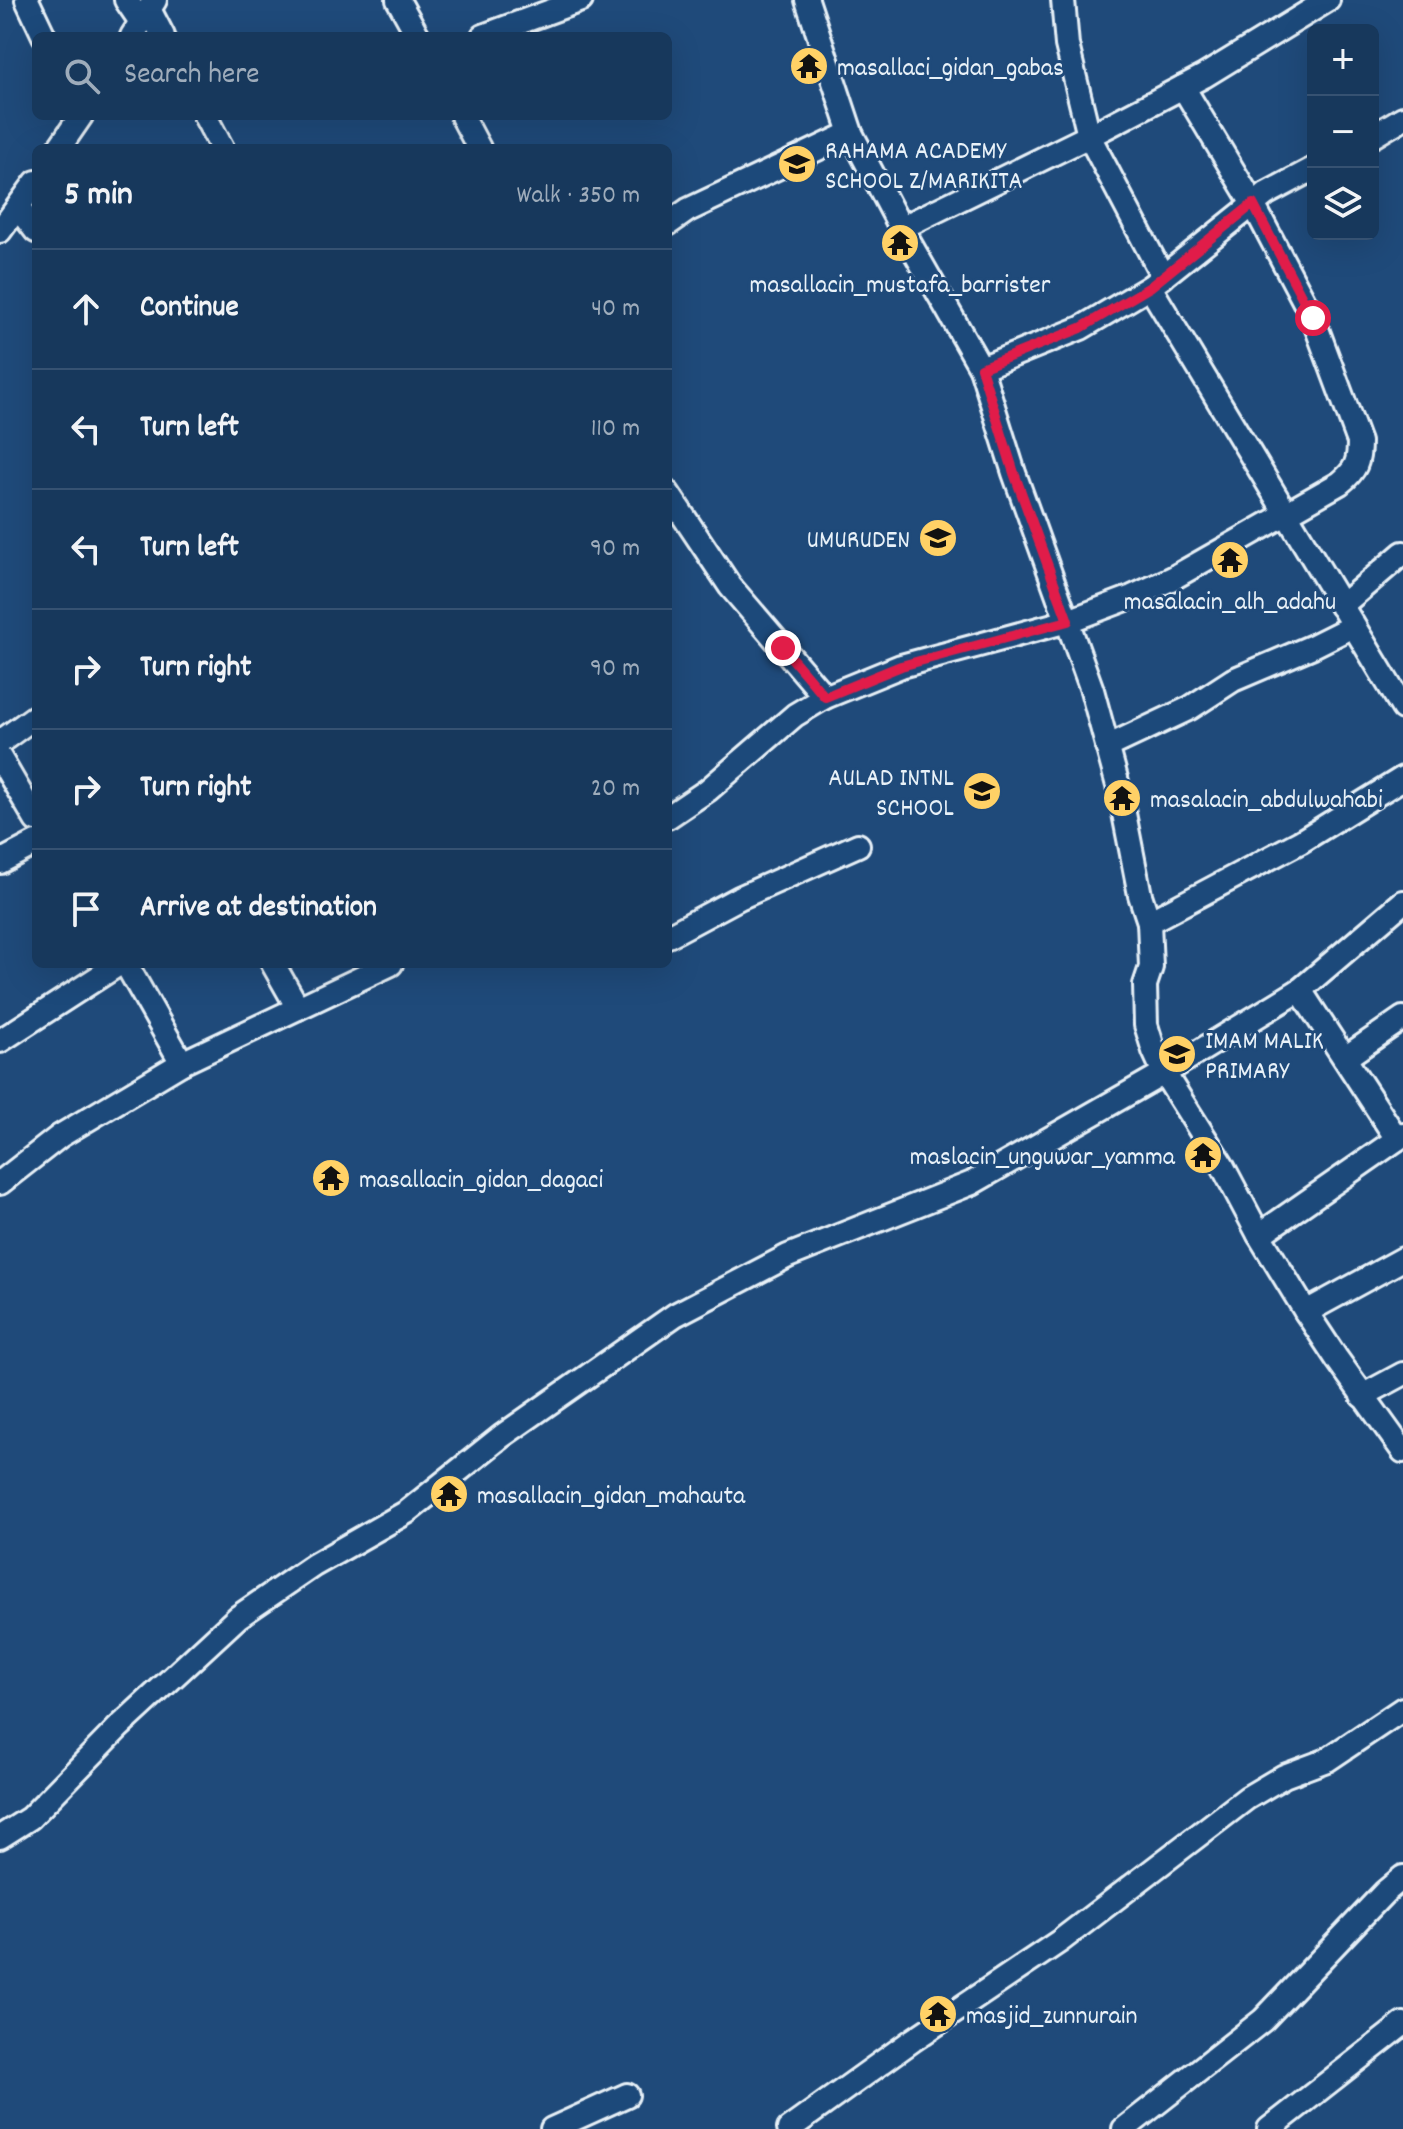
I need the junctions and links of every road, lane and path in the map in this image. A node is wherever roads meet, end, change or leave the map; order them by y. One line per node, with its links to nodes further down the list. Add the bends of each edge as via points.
1 (27, 0): 9 (street)
2 (126, 0): 8 (street)
3 (398, 0): 11 (street)
4 (581, 0): 12 (street)
5 (807, 0): 19 (street)
6 (1063, 0): 20 (street, via 1067,45)
7 (1328, 0): 13 (street)
8 (144, 17): 10 (street)
9 (42, 32)
10 (159, 32)
11 (416, 32)
12 (494, 32)
13 (1183, 87): 20 (street); 26 (street)
14 (1403, 118): 18 (street)
15 (78, 120): 21 (street)
16 (207, 120): 22 (street)
17 (464, 120): 23 (street)
18 (1379, 132)
19 (851, 133): 28 (street); 30 (street)
20 (1089, 136): 30 (street); 32 (street)
21 (62, 144)
22 (220, 144)
23 (477, 144)
24 (1307, 172): 26 (street)
25 (32, 188): 27 (street)
26 (1253, 204): 32 (street); 35 (street, via 1313,318 1359,442 1353,472)
27 (18, 208): 29 (street); 31 (street)
28 (672, 221)
29 (32, 226)
30 (901, 228): 33 (street)
31 (0, 231)
32 (1156, 282): 33 (street, via 1081,328); 35 (street)
33 (981, 368): 38 (street)
34 (672, 499): 40 (street, via 730,586)
35 (1285, 514): 37 (street); 38 (street, via 1173,578)
36 (1403, 553): 37 (street)
37 (1341, 606): 39 (street)
38 (1068, 621): 40 (street, via 901,666); 44 (street)
39 (1353, 626): 41 (street); 44 (street, via 1233,680 1190,708)
40 (825, 697): 48 (street)
41 (1403, 708)
42 (32, 719): 43 (street)
43 (0, 742)
44 (1107, 747): 53 (street)
45 (0, 758): 47 (street)
46 (1403, 778): 53 (street, via 1300,842)
47 (32, 813)
48 (672, 814)
49 (32, 845): 51 (street)
50 (858, 845): 54 (street)
51 (0, 862)
52 (1403, 902): 59 (street)
53 (1149, 922): 65 (street, via 1146,1025)
54 (672, 934)
55 (113, 968): 62 (street)
56 (128, 968): 64 (street)
57 (275, 968): 60 (street)
58 (383, 968): 60 (street)
59 (1300, 990): 63 (street); 65 (street)
60 (298, 1008): 64 (street)
61 (1403, 1018): 63 (street)
62 (0, 1041)
63 (1345, 1058): 66 (street)
64 (182, 1063): 67 (street, via 60,1136)
65 (1164, 1073): 68 (street); 75 (street, via 972,1183 788,1256 675,1315 502,1436 407,1512 314,1565 238,1617 30,1818)
66 (1400, 1137): 68 (street)
67 (0, 1183)
68 (1259, 1235): 70 (street)
69 (1403, 1259): 70 (street)
70 (1306, 1312): 72 (street)
71 (1403, 1374): 72 (street)
72 (1362, 1396): 73 (street)
73 (1403, 1451)
74 (1403, 1709): 80 (street, via 1327,1760 1247,1798 1060,1941)
75 (0, 1837)
76 (1403, 1877): 81 (street, via 1263,2020)
77 (1403, 2024): 82 (street)
78 (627, 2095): 79 (street)
79 (552, 2129)
80 (789, 2129)
81 (1124, 2129)
82 (1269, 2129)

